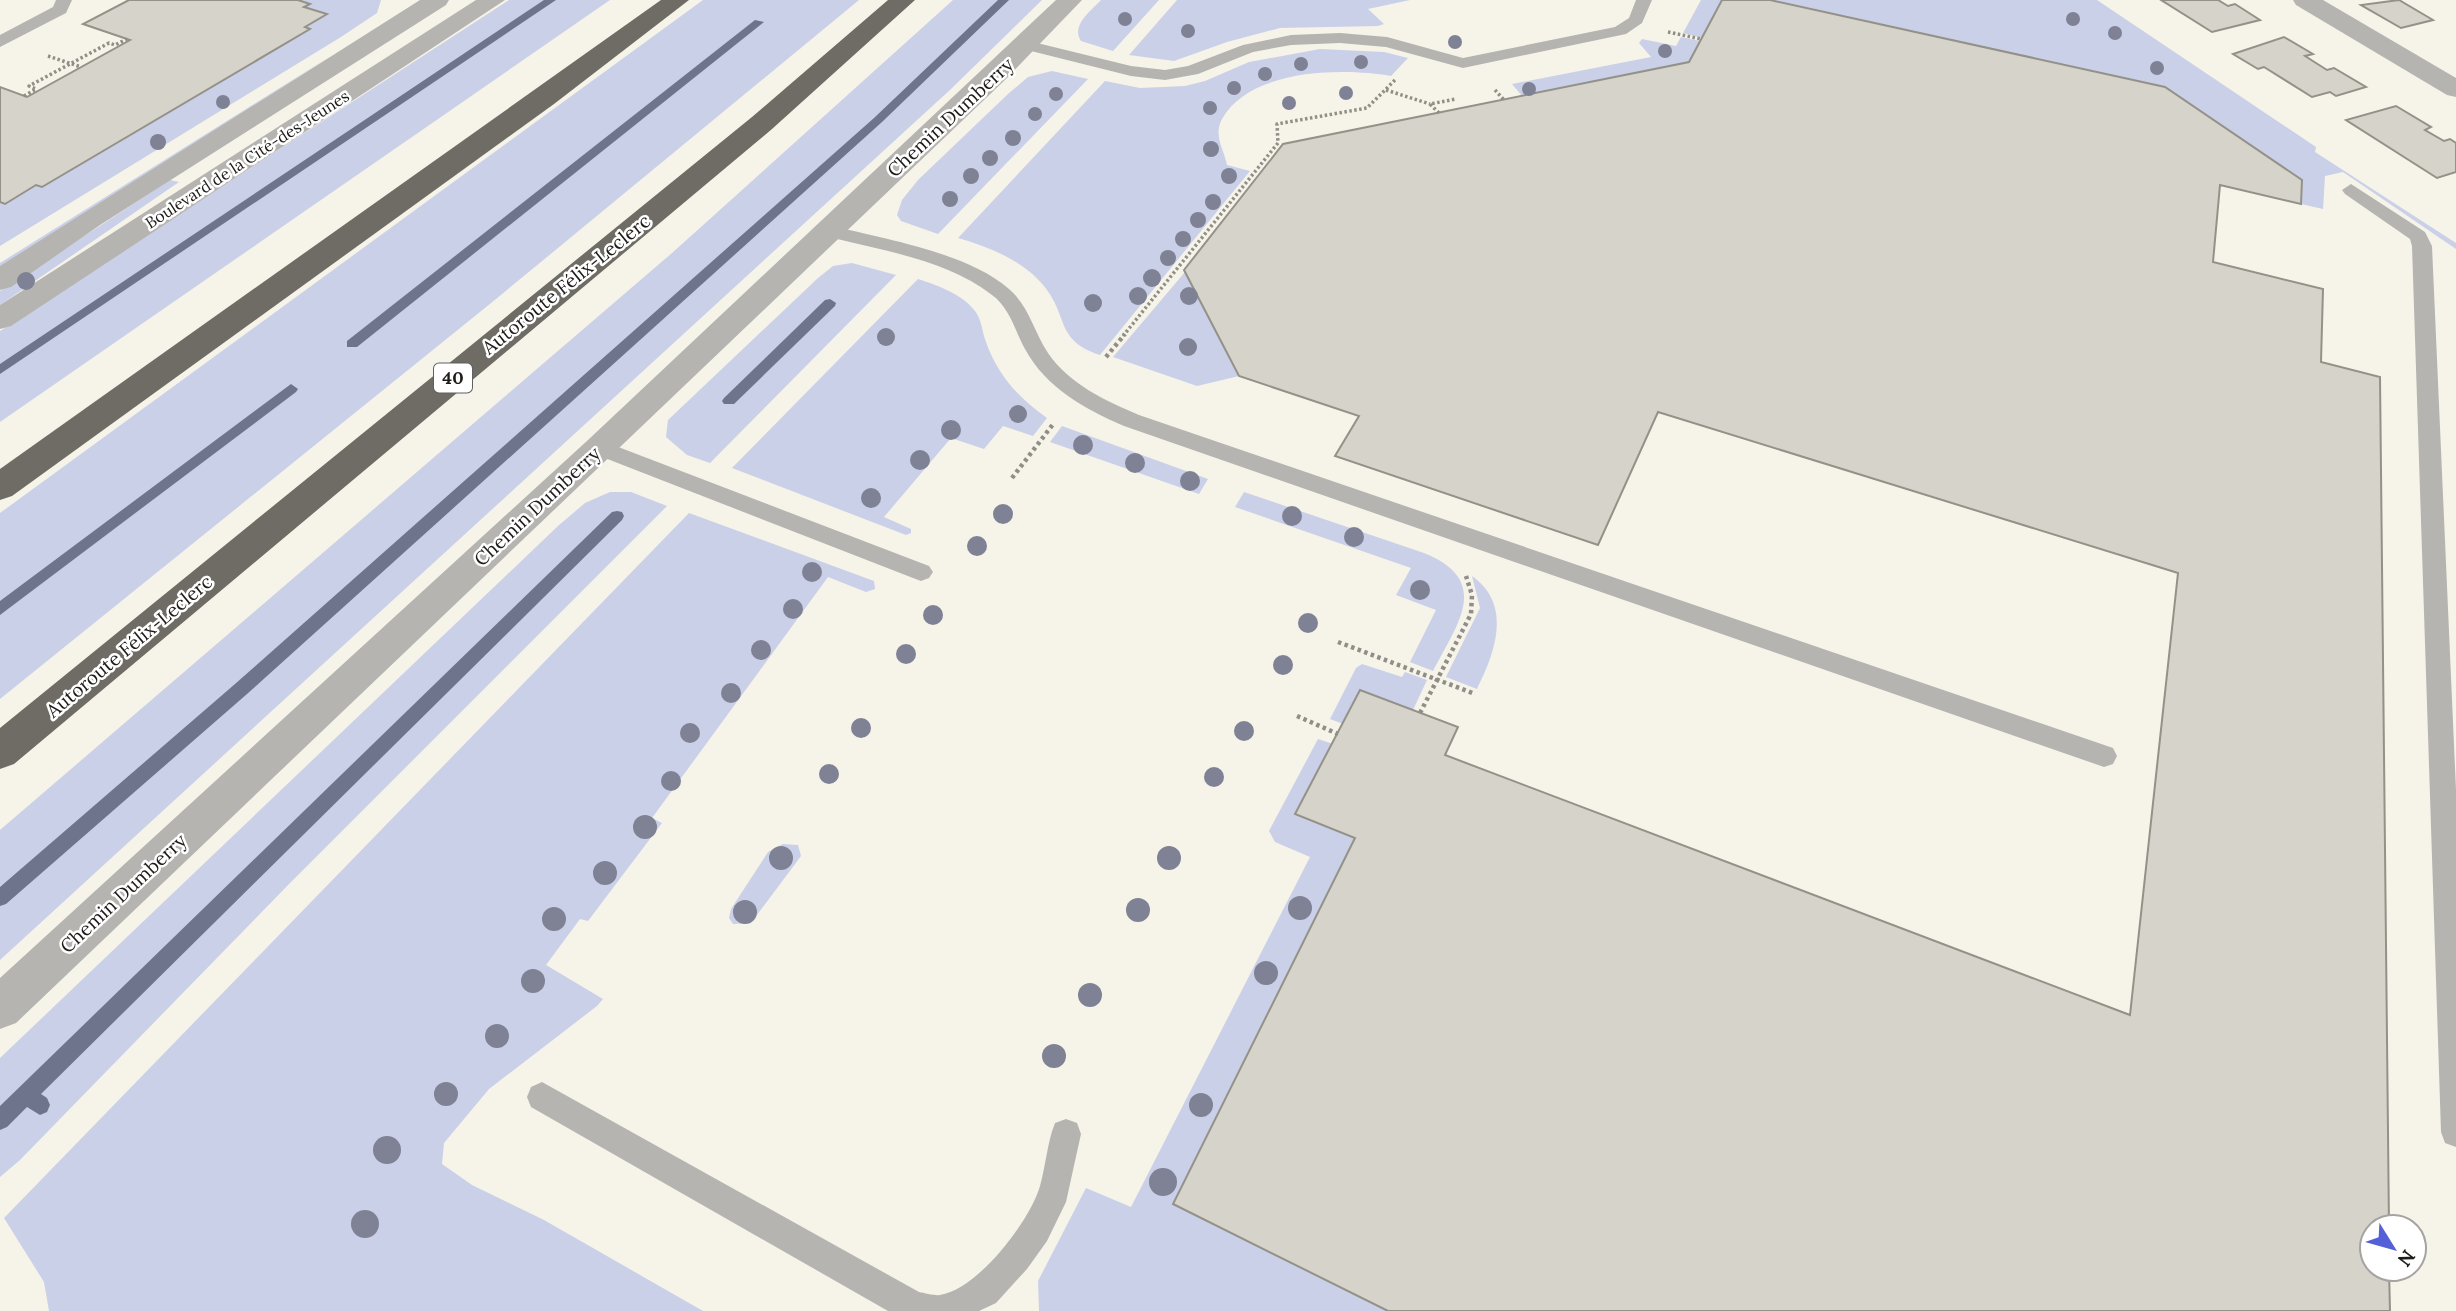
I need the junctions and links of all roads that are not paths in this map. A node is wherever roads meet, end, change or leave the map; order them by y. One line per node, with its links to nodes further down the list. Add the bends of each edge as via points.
1 (64, 0): 9 (lane, via 60,10)
2 (437, 0): 14 (street, Boulevard de la Cité-des-Jeunes)
3 (493, 0): 15 (street, Boulevard de la Cité-des-Jeunes)
4 (677, 0): 17 (highway)
5 (903, 0): 19 (highway, Autoroute Félix-Leclerc / 40, via 762,123)
6 (1070, 0): 10 (street, Chemin Dumberry)
7 (1644, 0): 10 (lane, via 1636,20 1620,31 1463,63 1387,42 1318,38 1270,43 1165,75)
8 (2305, 0): 11 (street)
9 (1, 41)
10 (1025, 45): 13 (street, Chemin Dumberry)
11 (2456, 89)
12 (2351, 190): 23 (lane, via 2418,236 2422,246)
13 (829, 231): 16 (street, Chemin Dumberry); 20 (lane, via 984,280 1014,307 1042,359 1060,378 1111,412)
14 (0, 280)
15 (0, 319)
16 (600, 448): 18 (lane); 21 (street, Chemin Dumberry)
17 (0, 486)
18 (921, 572)
19 (0, 752)
20 (2104, 756)
21 (0, 1007)
22 (542, 1097): 26 (lane, via 915,1308)
23 (2456, 1132)
24 (1066, 1133): 25 (lane, via 1055,1191 1036,1230)
25 (976, 1301): 26 (lane)
26 (941, 1311)

